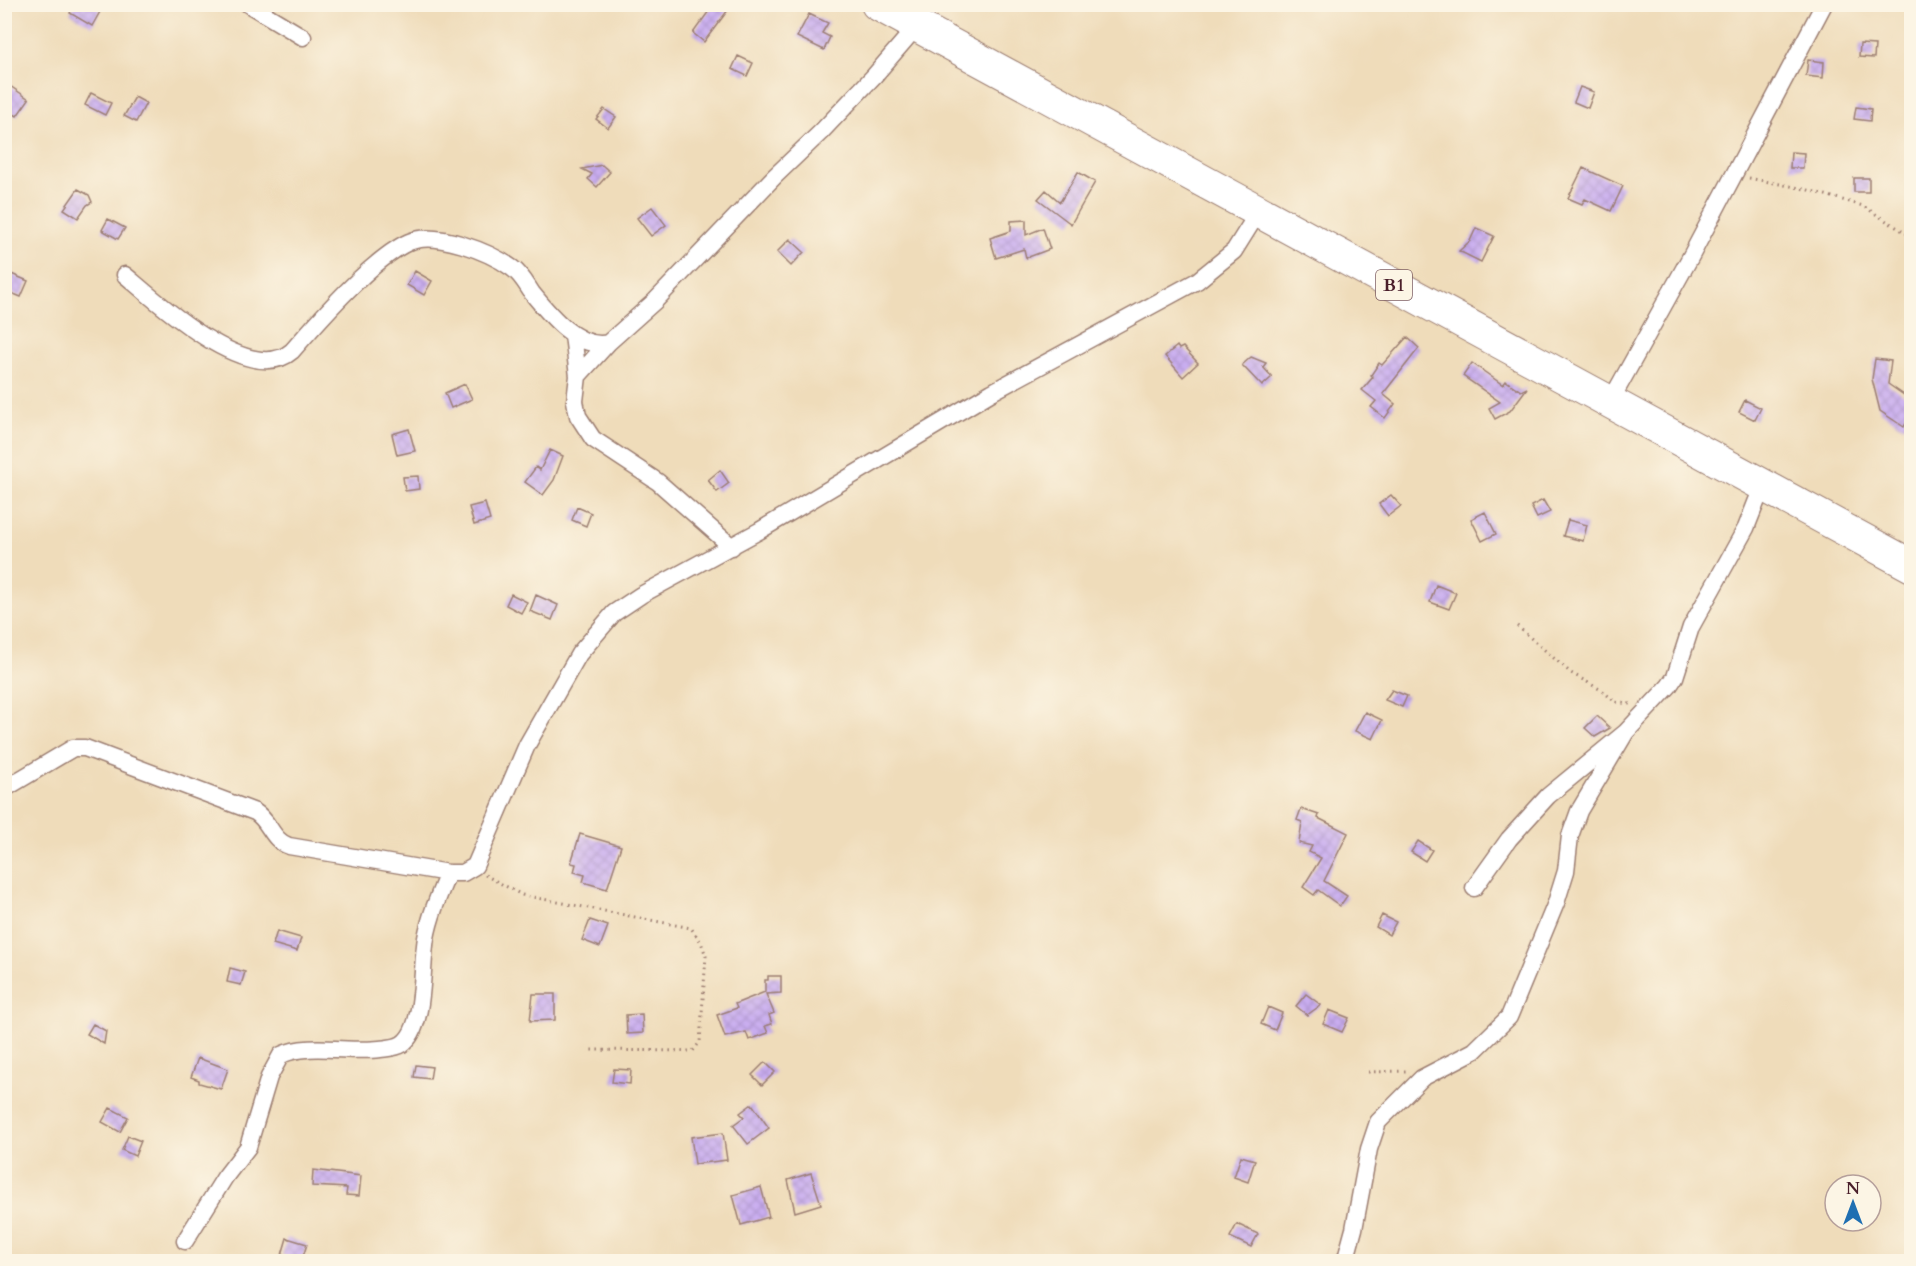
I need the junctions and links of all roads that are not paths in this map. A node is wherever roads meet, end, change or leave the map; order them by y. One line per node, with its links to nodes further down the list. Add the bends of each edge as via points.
1 (248, 4): 5 (street)
2 (877, 4): 4 (highway, B1)
3 (1824, 4): 11 (street)
4 (917, 26): 6 (highway, B1); 9 (street, via 821,132 655,301)
5 (303, 37)
6 (1259, 211): 11 (highway, B1); 13 (street, via 1234,251 1197,281 992,392)
7 (125, 275): 8 (street, via 207,338 236,353 270,361 286,357 361,278 399,247 418,238 438,238 512,267)
8 (573, 335): 9 (street, via 591,344); 10 (street)
9 (608, 343): 10 (street)
10 (578, 376): 13 (street, via 578,416 593,439 658,482)
11 (1610, 402): 12 (highway, B1)
12 (1763, 485): 14 (highway, B1); 15 (street, via 1746,528 1691,627 1675,677)
13 (732, 547): 17 (street, via 641,595 614,613 597,631 579,654 527,745 475,866 463,873)
14 (1911, 566)
15 (1626, 732): 18 (street, via 1548,796 1509,839); 20 (street, via 1578,811 1556,903 1509,1017 1474,1051 1422,1078 1378,1122)
16 (4, 789): 17 (street, via 73,748 86,748 255,812 282,844)
17 (448, 873): 19 (street, via 426,935 418,1013 407,1039 385,1048 306,1048 281,1054 269,1077 248,1147)
18 (1474, 888)
19 (185, 1241)
20 (1345, 1262)

